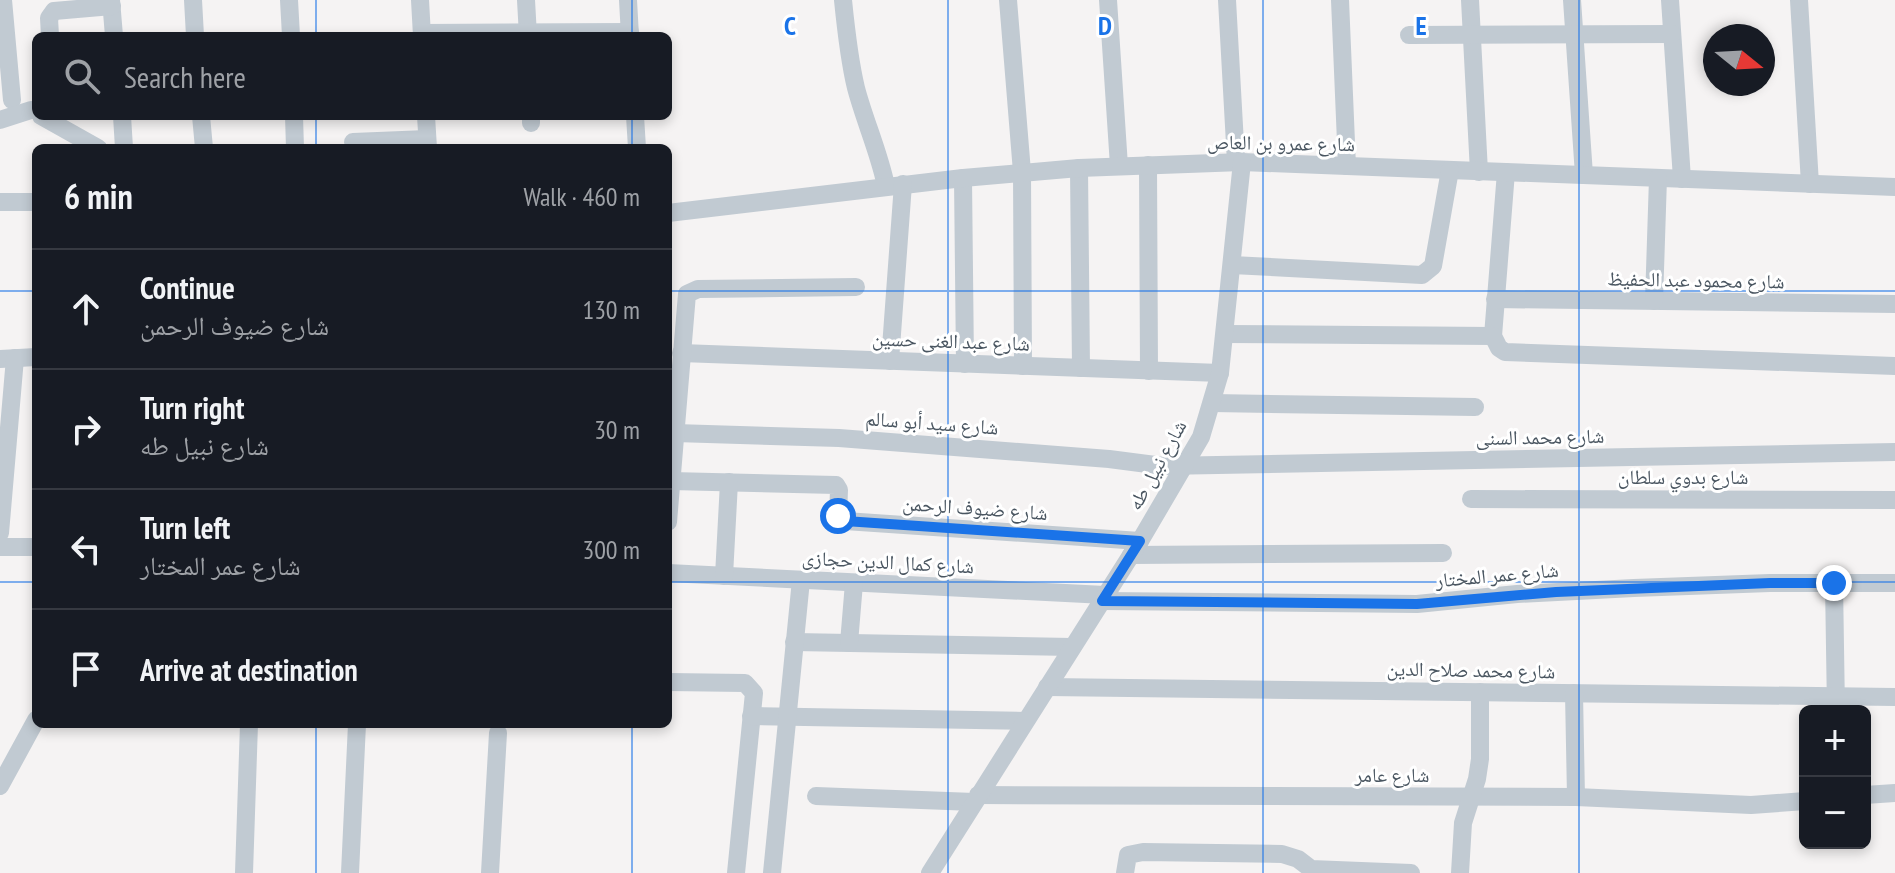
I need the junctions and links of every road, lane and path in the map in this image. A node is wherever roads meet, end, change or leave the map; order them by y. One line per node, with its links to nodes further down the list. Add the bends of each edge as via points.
1 (3, 0): 29 (street)
2 (193, 0): 20 (street)
3 (289, 0): 21 (street)
4 (420, 0): 22 (street)
5 (526, 0): 23 (street)
6 (628, 0): 24 (street)
7 (843, 0): 60 (street, via 857,89)
8 (1008, 0): 52 (street)
9 (1108, 0): 48 (street)
10 (1227, 0): 46 (street, شارع نبيل طه)
11 (1340, 0): 49 (street)
12 (1470, 0): 25 (street)
13 (1572, 0): 26 (street)
14 (1670, 0): 27 (street)
15 (1799, 0): 59 (street)
16 (111, 3): 17 (street); 19 (street)
17 (76, 4): 18 (street, via 51,14)
18 (50, 32)
19 (114, 32)
20 (195, 32)
21 (291, 32)
22 (422, 32)
23 (528, 32)
24 (630, 32)
25 (1472, 34): 26 (street); 28 (street); 53 (street)
26 (1575, 34): 27 (street); 55 (street)
27 (1672, 34): 58 (street)
28 (1409, 35)
29 (6, 96): 30 (street)
30 (32, 109)
31 (32, 117): 32 (street)
32 (0, 120)
33 (52, 120): 40 (street)
34 (122, 120): 41 (street)
35 (201, 120): 42 (street)
36 (294, 120): 43 (street)
37 (426, 120): 44 (street)
38 (635, 120): 45 (street)
39 (353, 142): 44 (street)
40 (91, 144)
41 (124, 144)
42 (204, 144)
43 (295, 144)
44 (428, 144)
45 (637, 144)
46 (1239, 162): 47 (street, شارع عمرو بن العاص); 49 (street, شارع عمرو بن العاص); 65 (street, شارع نبيل طه)
47 (1148, 165): 48 (street, شارع عمرو بن العاص); 80 (street)
48 (1119, 166): 50 (street, شارع عمرو بن العاص)
49 (1347, 166): 51 (street, شارع عمرو بن العاص)
50 (1079, 168): 52 (street, شارع عمرو بن العاص); 79 (street)
51 (1450, 170): 53 (street, شارع عمرو بن العاص); 65 (street, via 1433,266 1422,275)
52 (1022, 172): 56 (street, شارع عمرو بن العاص); 77 (street)
53 (1479, 172): 54 (street, شارع عمرو بن العاص)
54 (1506, 172): 55 (street, شارع عمرو بن العاص); 67 (street)
55 (1584, 175): 57 (street, شارع عمرو بن العاص)
56 (963, 178): 60 (street, شارع عمرو بن العاص); 76 (street)
57 (1658, 178): 58 (street, شارع عمرو بن العاص); 68 (street)
58 (1682, 179): 59 (street, شارع عمرو بن العاص)
59 (1810, 184): 61 (street, شارع عمرو بن العاص)
60 (894, 185): 64 (street, شارع عمرو بن العاص); 75 (street)
61 (1895, 187)
62 (0, 202): 63 (street)
63 (32, 202)
64 (672, 213)
65 (1232, 265): 70 (street, شارع نبيل طه)
66 (856, 287): 72 (street, via 691,290)
67 (1495, 299): 68 (street, شارع محمود عبد الحفيظ); 71 (street)
68 (1654, 301): 69 (street, شارع محمود عبد الحفيظ)
69 (1895, 304)
70 (1225, 334): 71 (street); 81 (street, شارع نبيل طه)
71 (1493, 336): 78 (street, via 1499,348 1512,353)
72 (681, 353): 75 (street, شارع عبد الغنى حسين); 84 (street)
73 (32, 357): 74 (street)
74 (8, 358): 92 (street)
75 (890, 361): 76 (street, شارع عبد الغنى حسين)
76 (965, 364): 77 (street, شارع عبد الغنى حسين)
77 (1023, 366): 79 (street, شارع عبد الغنى حسين)
78 (1895, 366)
79 (1081, 368): 80 (street, شارع عبد الغنى حسين)
80 (1149, 371): 81 (street, شارع عبد الغنى حسين)
81 (1220, 373): 82 (street, شارع نبيل طه)
82 (1212, 403): 83 (street); 86 (street, شارع نبيل طه)
83 (1475, 407)
84 (675, 433): 86 (street, شارع سيد أبو سالم, via 839,438); 87 (street)
85 (1895, 452): 86 (street, شارع محمد السنى)
86 (1185, 465): 95 (street, شارع نبيل طه)
87 (672, 469)
88 (672, 481): 89 (street)
89 (729, 482): 95 (street, شارع ضيوف الرحمن, via 838,487 842,520); 98 (street)
90 (1471, 499): 91 (street, شارع بدوي سلطان)
91 (1895, 500)
92 (0, 533)
93 (0, 547): 94 (street)
94 (32, 547)
95 (1136, 548): 96 (street); 103 (street, شارع نبيل طه)
96 (1443, 553)
97 (672, 573): 98 (street, شارع كمال الدين حجازى)
98 (724, 576): 99 (street, شارع كمال الدين حجازى)
99 (801, 580): 100 (street, شارع كمال الدين حجازى); 104 (street)
100 (854, 583): 103 (street, شارع كمال الدين حجازى); 105 (street)
101 (1834, 583): 102 (street, شارع عمر المختار); 103 (street, شارع عمر المختار, via 1572,591 1417,604); 112 (street)
102 (1895, 583)
103 (1103, 598): 106 (street, شارع نبيل طه)
104 (794, 642): 105 (street); 114 (street)
105 (849, 643): 106 (street)
106 (1072, 647): 108 (street, شارع نبيل طه)
107 (672, 682): 113 (street, via 745,683 752,689)
108 (1047, 687): 109 (street, شارع محمد صلاح الدين); 115 (street, شارع نبيل طه)
109 (1480, 692): 110 (street, شارع محمد صلاح الدين); 126 (street, via 1480,759)
110 (1574, 693): 112 (street, شارع محمد صلاح الدين); 124 (street)
111 (1895, 697): 112 (street, شارع محمد صلاح الدين)
112 (1835, 704)
113 (751, 716): 114 (street); 132 (street)
114 (787, 716): 115 (street); 133 (street)
115 (1025, 721): 125 (street, شارع نبيل طه)
116 (32, 727): 120 (street)
117 (249, 728): 129 (street)
118 (357, 728): 130 (street)
119 (498, 733): 131 (street)
120 (0, 786)
121 (1895, 793): 122 (street)
122 (1871, 795)
123 (816, 796): 125 (street, شارع عامر)
124 (1576, 797): 126 (street, شارع عامر); 127 (street, شارع عامر, via 1751,805)
125 (976, 798): 126 (street, شارع عامر); 134 (street, شارع نبيل طه)
126 (1471, 798): 137 (street, via 1463,823)
127 (1799, 801)
128 (1309, 871): 135 (street, via 1298,859 1282,854 1143,852 1128,855); 136 (street)
129 (244, 873)
130 (350, 873)
131 (490, 873)
132 (736, 873)
133 (772, 873)
134 (930, 873)
135 (1125, 873)
136 (1411, 873)
137 (1460, 873)

